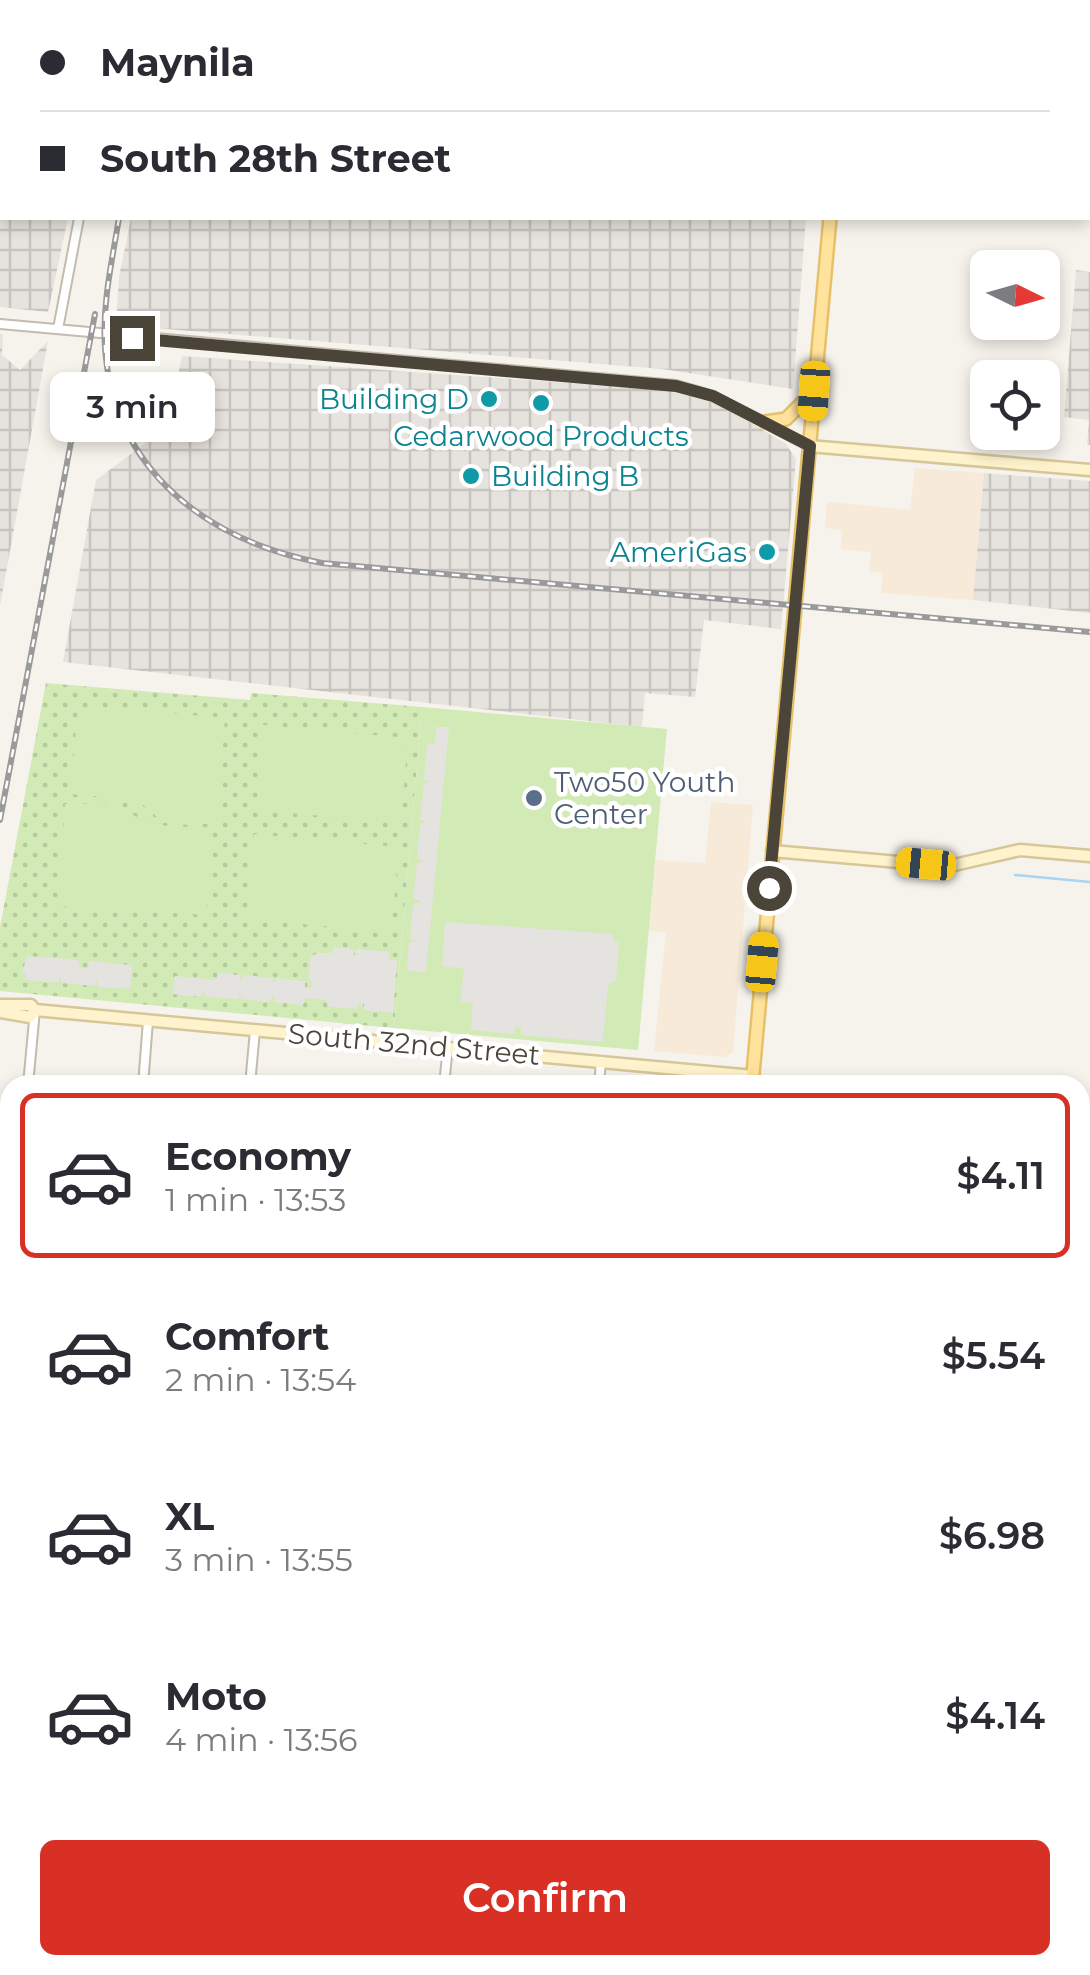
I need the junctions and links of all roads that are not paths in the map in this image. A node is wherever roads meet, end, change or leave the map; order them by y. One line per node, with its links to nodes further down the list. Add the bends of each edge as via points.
1 (79, 220): 4 (street)
2 (830, 220): 5 (main road)
3 (0, 324): 4 (street)
4 (58, 329): 6 (street, via 653,382 713,396)
5 (814, 391): 6 (main road, via 786,419); 7 (main road)
6 (766, 422): 7 (street)
7 (810, 446): 8 (street); 9 (main road)
8 (1090, 470)
9 (772, 851): 10 (street, via 933,865 1020,850); 23 (main road)
10 (1090, 856)
11 (0, 1009): 12 (street, South 32nd Street, via 31,1004)
12 (36, 1010): 13 (street, South 32nd Street); 17 (street)
13 (148, 1021): 14 (street, South 32nd Street); 18 (street)
14 (255, 1030): 15 (street, South 32nd Street); 19 (street, South 32nd Street)
15 (448, 1046): 16 (street, South 32nd Street); 20 (street)
16 (602, 1061): 21 (street); 22 (street, South 32nd Street)
17 (29, 1075)
18 (144, 1075)
19 (251, 1075)
20 (445, 1075)
21 (600, 1075)
22 (713, 1075)
23 (752, 1075)

